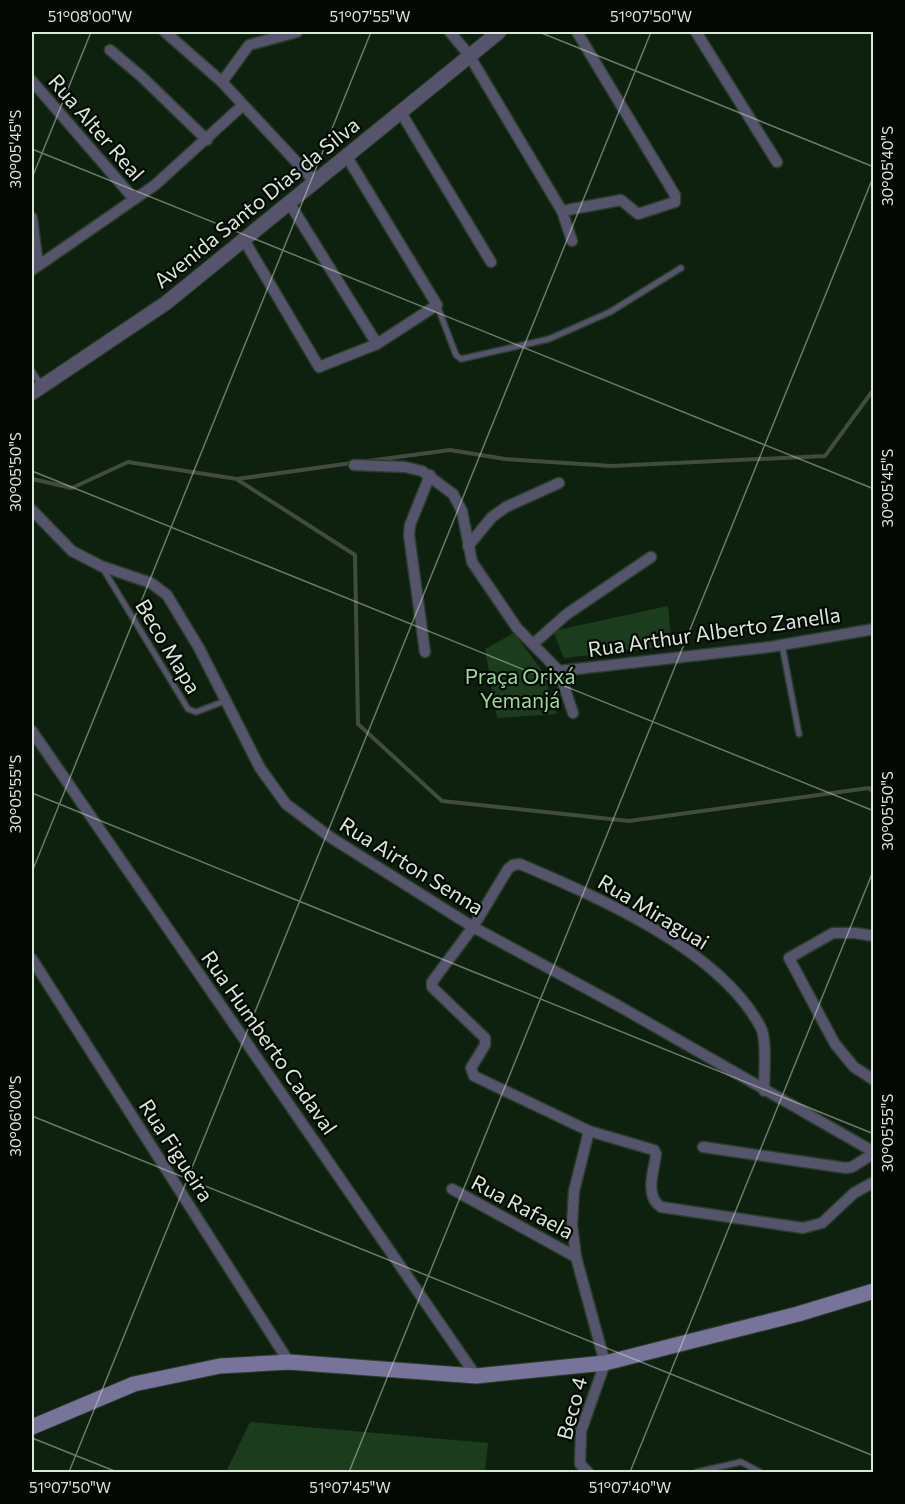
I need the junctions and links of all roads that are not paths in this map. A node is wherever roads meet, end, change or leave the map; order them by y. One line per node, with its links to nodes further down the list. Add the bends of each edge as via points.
1 (165, 32): 12 (street)
2 (254, 32): 8 (street)
3 (297, 32): 8 (street)
4 (450, 32): 10 (street)
5 (499, 32): 10 (street, Avenida Santo Dias da Silva)
6 (576, 32): 21 (street, via 675,195 675,202 638,214 621,200)
7 (696, 32): 17 (street)
8 (249, 45): 12 (street)
9 (110, 50): 15 (street)
10 (469, 55): 14 (street, Avenida Santo Dias da Silva); 21 (street)
11 (32, 81): 19 (street, Rua Alter Real)
12 (222, 82): 13 (street)
13 (243, 105): 15 (street); 18 (street)
14 (400, 111): 16 (street, Avenida Santo Dias da Silva); 25 (street)
15 (207, 140): 19 (street)
16 (347, 157): 18 (street, Avenida Santo Dias da Silva); 28 (street)
17 (777, 162)
18 (315, 182): 20 (street, Avenida Santo Dias da Silva)
19 (134, 198): 26 (street)
20 (290, 204): 23 (street, Avenida Santo Dias da Silva); 29 (street)
21 (562, 211): 24 (street)
22 (32, 218): 26 (street)
23 (244, 240): 29 (street, via 319,367); 31 (street, Avenida Santo Dias da Silva, via 165,303)
24 (572, 241)
25 (491, 262)
26 (35, 268)
27 (681, 268): 28 (lane, via 610,312 549,339 461,359)
28 (437, 305): 29 (street)
29 (377, 344)
30 (32, 371): 31 (lane)
31 (37, 390)
32 (354, 465): 33 (street, via 405,467)
33 (430, 475): 36 (street, via 453,494 462,511); 42 (street, via 409,536)
34 (559, 483): 36 (street, via 506,507 492,517)
35 (32, 510): 38 (street, Rua Airton Senna, via 72,551)
36 (468, 546): 40 (street, via 472,562 517,628)
37 (651, 557): 40 (street, via 567,614)
38 (101, 566): 44 (street, Rua Airton Senna, via 151,583 168,595); 44 (lane, Beco Mapa, via 188,709 196,712)
39 (873, 629): 41 (street, Rua Arthur Alberto Zanella)
40 (533, 644): 43 (street)
41 (782, 645): 43 (street, Rua Arthur Alberto Zanella); 47 (lane)
42 (425, 652)
43 (559, 671): 45 (street)
44 (225, 700): 48 (street, Rua Airton Senna, via 260,768 286,804 330,837)
45 (573, 713)
46 (32, 731): 62 (street, Rua Humberto Cadaval)
47 (799, 734)
48 (473, 927): 52 (street, Rua Airton Senna); 52 (street, Rua Miraguai, via 513,865 520,864 605,901 693,954 738,996 762,1029); 53 (street, via 435,977 432,987 485,1038 471,1072)
49 (873, 936): 51 (street, via 833,933 789,958 835,1044 854,1067)
50 (32, 959): 60 (street, Rua Figueira)
51 (873, 1080)
52 (764, 1091): 55 (street, Rua Airton Senna)
53 (589, 1131): 56 (street, via 654,1150 651,1194 653,1202 661,1207 803,1228 822,1223 854,1193); 58 (street, via 574,1191)
54 (703, 1147): 55 (street, via 846,1168)
55 (873, 1152)
56 (873, 1182)
57 (452, 1190): 58 (street, Rua Rafaela)
58 (576, 1257): 61 (street)
59 (873, 1291): 61 (main road)
60 (289, 1362): 62 (main road); 63 (main road, via 220,1366 134,1384)
61 (605, 1363): 62 (main road); 64 (street, Beco 4, via 581,1431)
62 (476, 1376)
63 (32, 1427)
64 (578, 1468): 65 (street, Beco 4)
65 (588, 1473)
66 (697, 1473): 67 (lane, via 741,1462)
67 (760, 1473)

